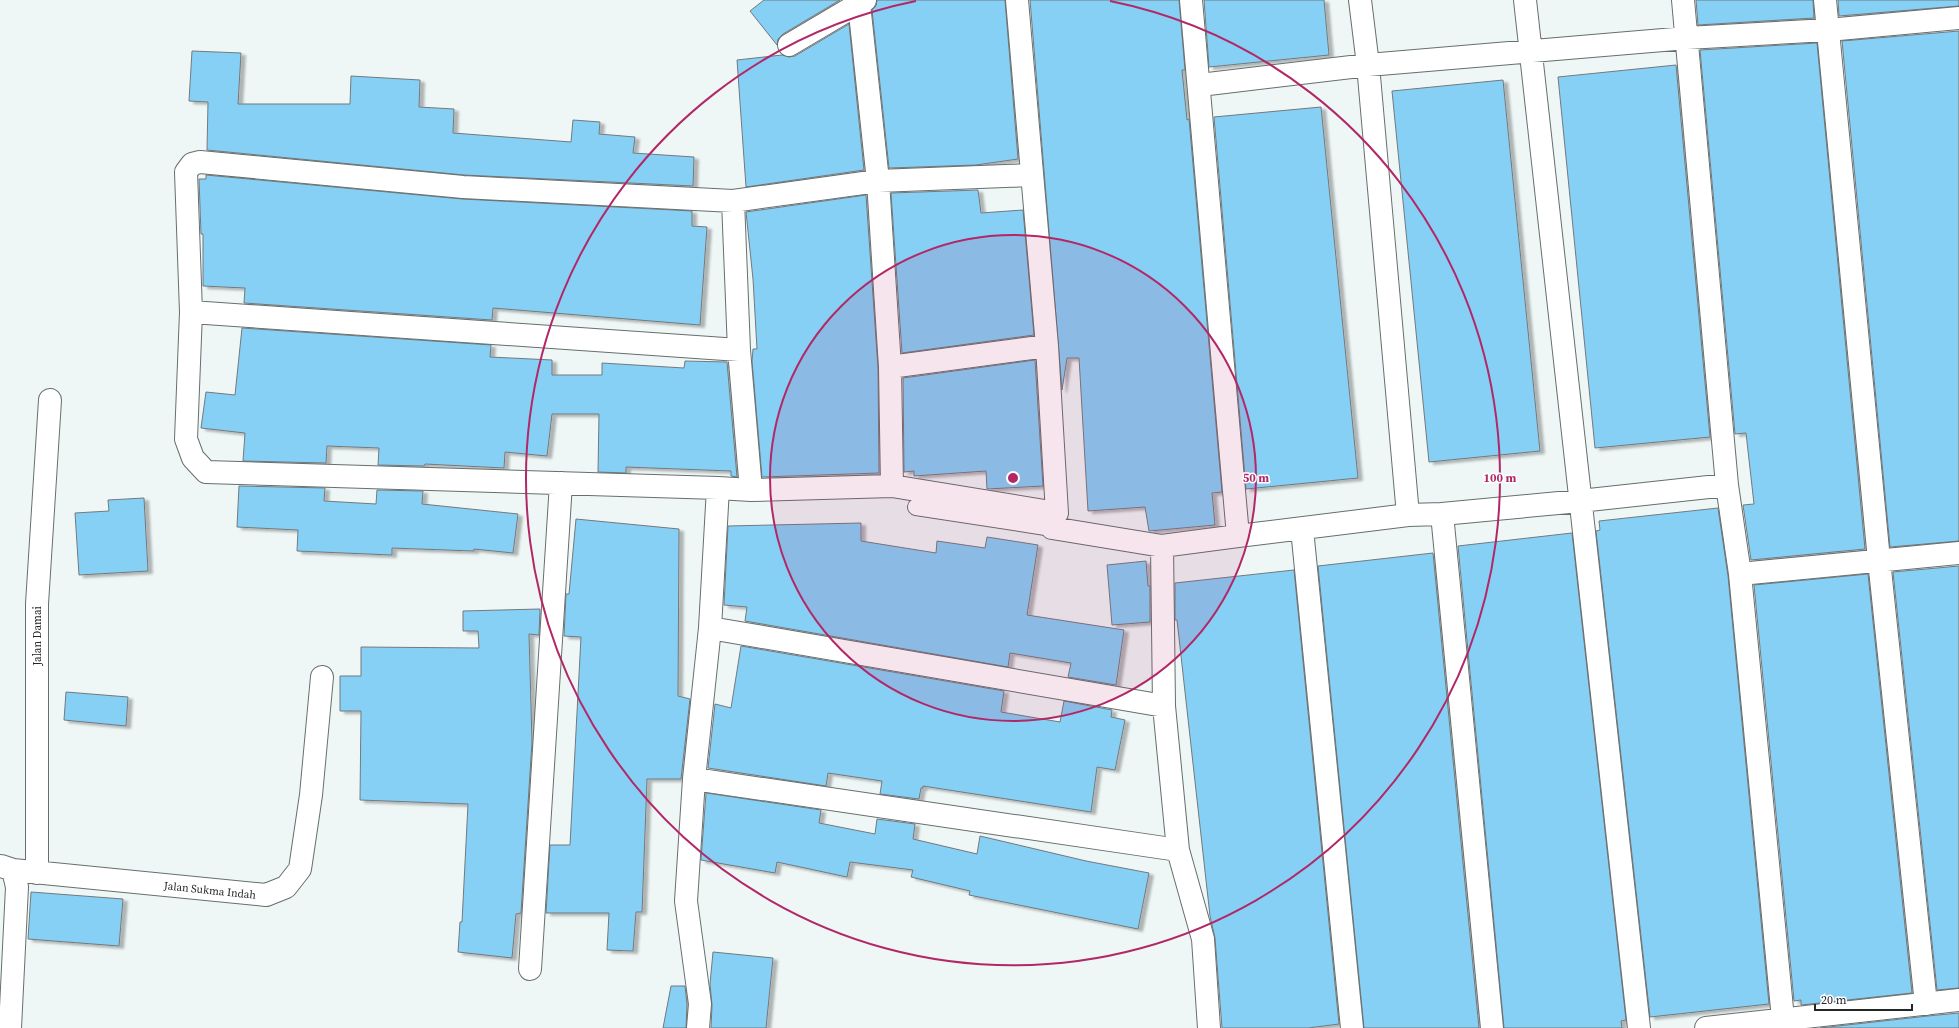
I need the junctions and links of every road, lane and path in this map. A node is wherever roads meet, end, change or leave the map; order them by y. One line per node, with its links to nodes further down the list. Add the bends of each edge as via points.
1 (1017, 0): 15 (street)
2 (1191, 0): 14 (street)
3 (1360, 0): 13 (street)
4 (1525, 0): 12 (street)
5 (1683, 0): 10 (street)
6 (1825, 0): 9 (street)
7 (862, 2): 11 (street); 16 (street)
8 (1959, 18): 9 (street)
9 (1828, 30): 10 (street); 37 (street)
10 (1687, 38): 12 (street); 24 (street)
11 (789, 45)
12 (1530, 52): 13 (street); 28 (street)
13 (1368, 65): 14 (street); 31 (street)
14 (1200, 85): 34 (street)
15 (1031, 175): 16 (street); 19 (street)
16 (878, 181): 17 (street); 21 (street)
17 (733, 201): 18 (street, via 463,187 200,162 192,164 186,172); 20 (street)
18 (191, 312): 20 (street); 23 (street, via 186,439 193,458 206,472)
19 (1047, 346): 21 (street); 32 (street)
20 (739, 350): 27 (street)
21 (890, 367): 25 (street)
22 (50, 400): 45 (street, Jalan Damai, via 37,604)
23 (561, 483): 26 (street); 46 (street)
24 (1726, 485): 28 (street); 38 (street)
25 (892, 486): 27 (street); 32 (street)
26 (718, 488): 27 (street); 39 (street)
27 (751, 490)
28 (1580, 501): 30 (street); 56 (street)
29 (916, 507): 32 (lane)
30 (1442, 514): 31 (street); 55 (street)
31 (1408, 515): 33 (street)
32 (1055, 520): 35 (street)
33 (1302, 529): 34 (street); 54 (street)
34 (1238, 536): 35 (street)
35 (1162, 546): 41 (street)
36 (1959, 553): 37 (street)
37 (1879, 560): 38 (street); 48 (street)
38 (1740, 574): 49 (street)
39 (710, 628): 41 (street); 42 (street)
40 (322, 677): 45 (street, Jalan Sukma Indah, via 311,795 300,869 286,887 266,895)
41 (1164, 706): 43 (street)
42 (694, 779): 43 (street); 52 (street, via 686,901 700,1004)
43 (1178, 850): 53 (street, via 1203,939)
44 (6, 868): 45 (street, Jalan Sukma Indah); 51 (street, via 16,877 17,902)
45 (37, 873)
46 (530, 969)
47 (1959, 1000): 48 (street)
48 (1926, 1004): 49 (street)
49 (1783, 1019): 50 (street)
50 (1749, 1025): 57 (street)
51 (10, 1028)
52 (698, 1028)
53 (1209, 1028)
54 (1352, 1028)
55 (1492, 1028)
56 (1639, 1028)
57 (1706, 1028)

